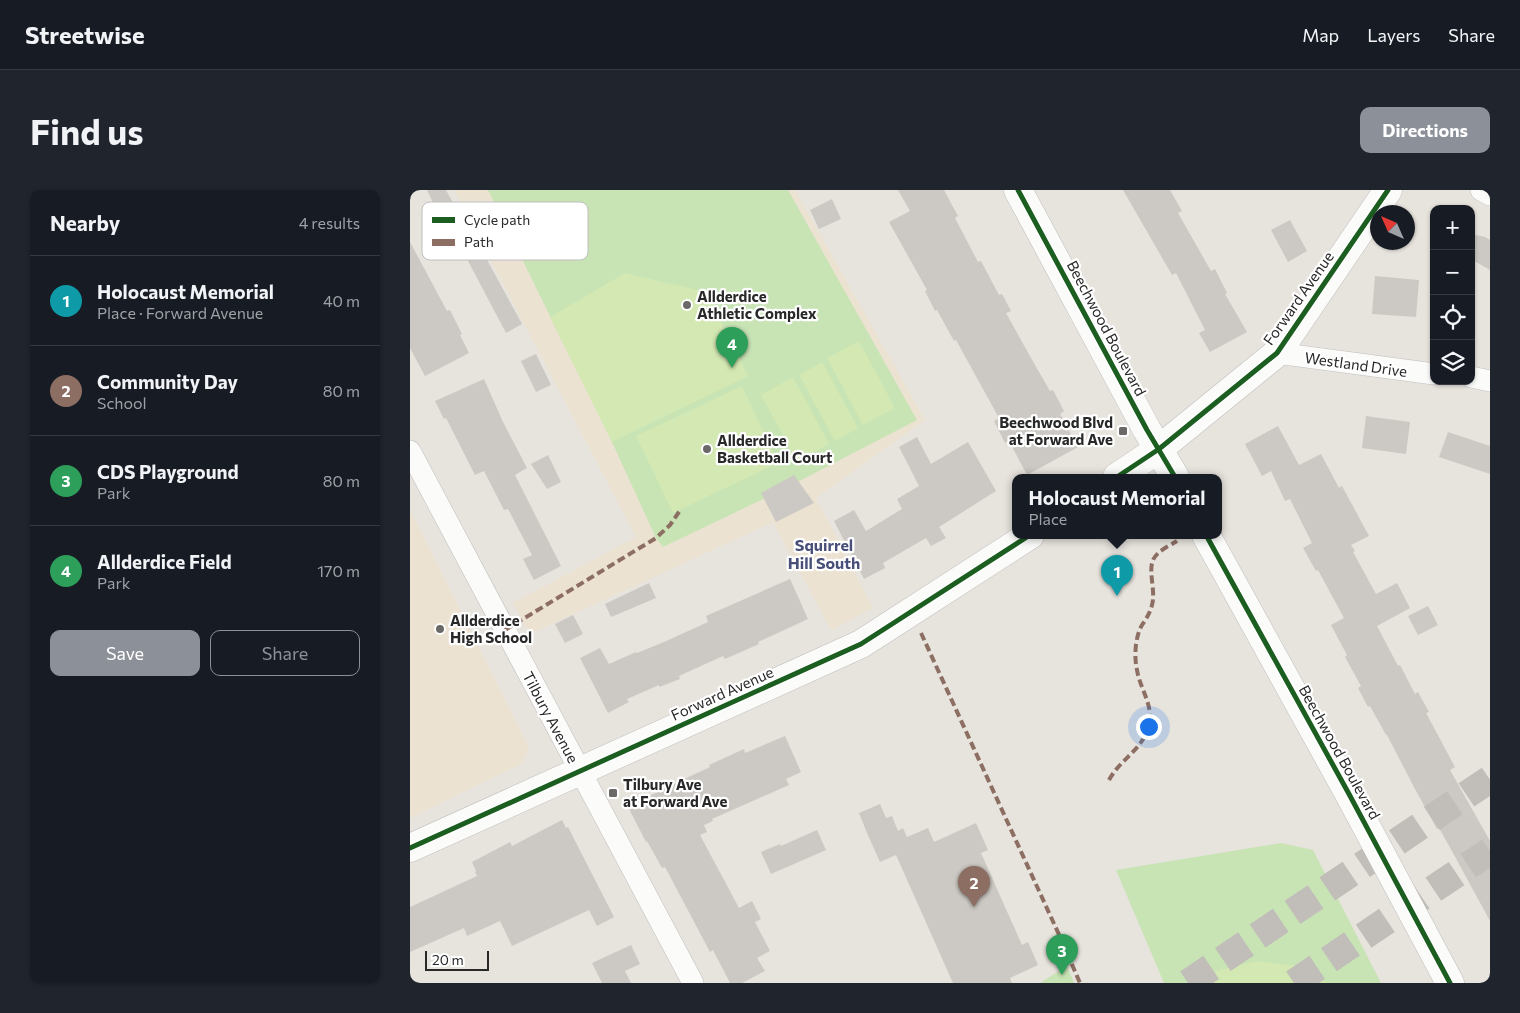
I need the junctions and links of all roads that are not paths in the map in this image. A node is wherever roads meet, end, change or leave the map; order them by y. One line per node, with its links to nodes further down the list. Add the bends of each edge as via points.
1 (1018, 190): 9 (main road, Beechwood Boulevard)
2 (1388, 190): 5 (main road, Forward Avenue)
3 (1481, 190): 4 (street)
4 (1490, 195)
5 (1278, 353): 6 (street, Westland Drive); 9 (main road, Forward Avenue)
6 (1430, 373)
7 (1475, 378): 8 (street)
8 (1490, 381)
9 (1159, 449): 11 (main road, Forward Avenue); 12 (main road, Beechwood Boulevard)
10 (410, 451): 15 (street, Tilbury Avenue)
11 (1122, 474)
12 (1172, 474)
13 (1024, 539): 15 (main road, Forward Avenue, via 862,644)
14 (1208, 539): 18 (main road, Beechwood Boulevard)
15 (580, 771): 16 (main road, Forward Avenue); 17 (street, Tilbury Avenue)
16 (410, 848)
17 (693, 983)
18 (1450, 983)

